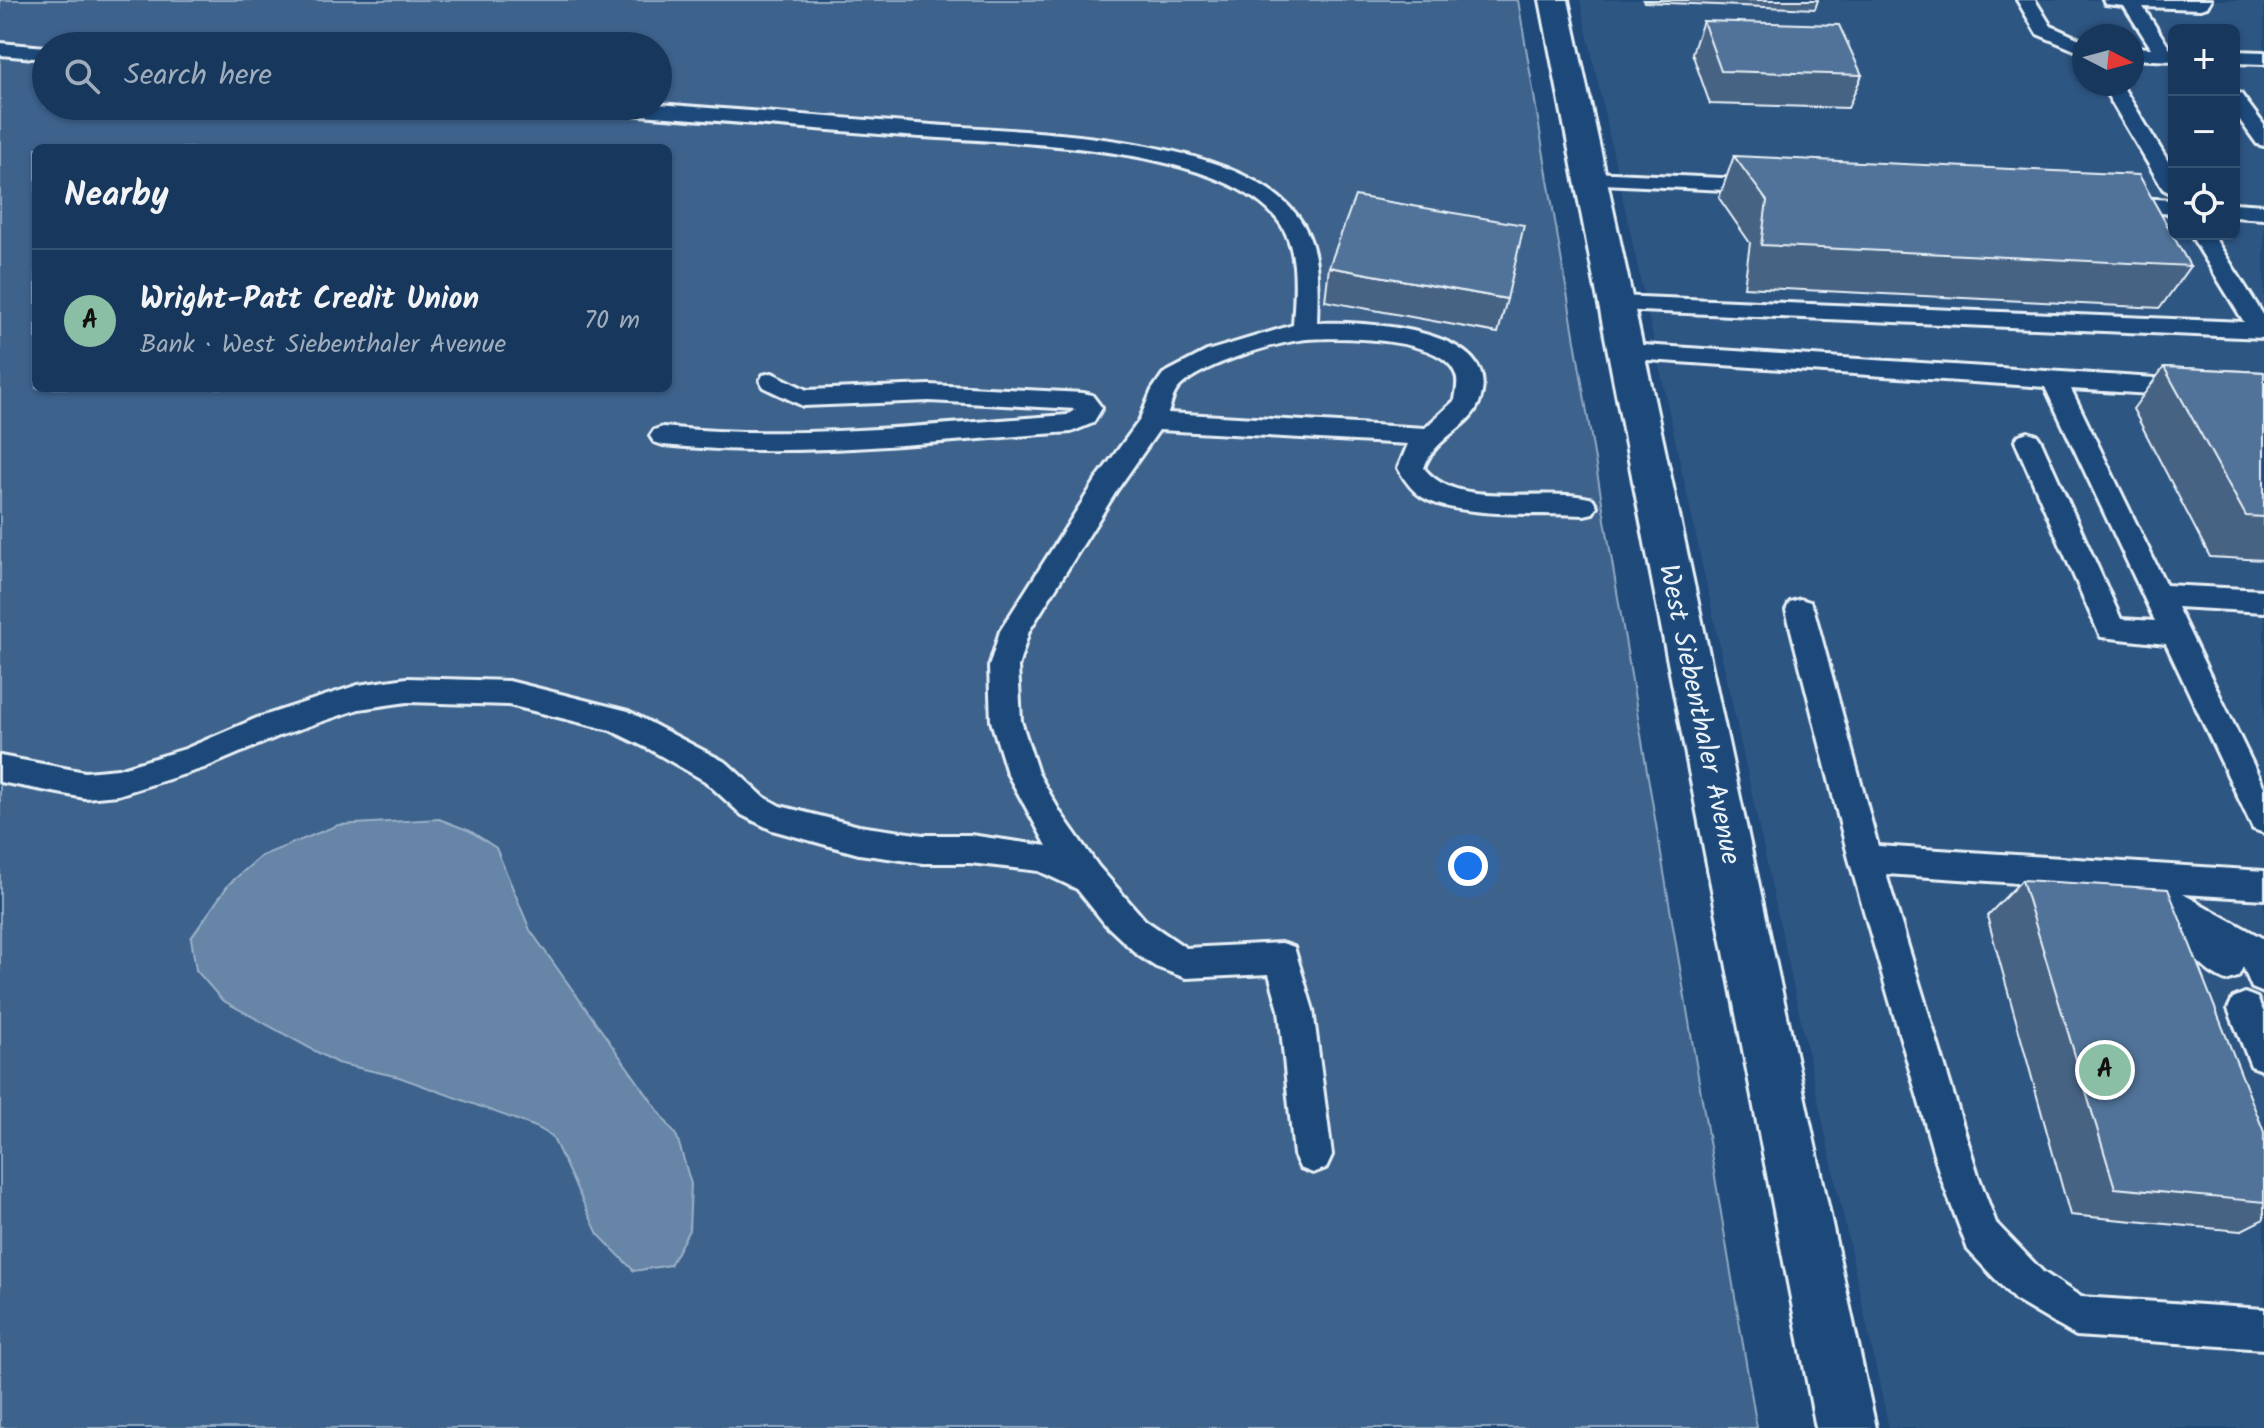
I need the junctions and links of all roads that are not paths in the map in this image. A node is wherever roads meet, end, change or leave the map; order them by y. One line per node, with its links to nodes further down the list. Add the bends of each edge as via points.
1 (1554, 0): 18 (main road, West Siebenthaler Avenue)
2 (2026, 0): 6 (lane, via 2044,30)
3 (2112, 0): 5 (lane)
4 (2202, 0): 5 (lane)
5 (2130, 1): 10 (lane)
6 (2072, 43)
7 (0, 49): 8 (lane)
8 (32, 52)
9 (2144, 53): 11 (lane)
10 (2168, 53)
11 (2168, 54)
12 (2240, 57): 13 (lane)
13 (2264, 58)
14 (2118, 96): 19 (lane)
15 (2240, 106): 17 (lane)
16 (672, 111): 28 (lane, via 1017,138 1127,150 1199,167 1257,190 1289,220 1301,246)
17 (2264, 140)
18 (1591, 178): 20 (lane); 26 (main road, West Siebenthaler Avenue)
19 (2168, 179)
20 (1789, 187)
21 (2087, 203): 22 (lane)
22 (2168, 207)
23 (2240, 210): 24 (lane)
24 (2264, 212)
25 (2205, 240): 27 (lane)
26 (1617, 303): 27 (lane); 29 (main road, West Siebenthaler Avenue)
27 (2263, 330)
28 (1305, 331): 33 (lane, via 1267,338 1172,379); 35 (lane, via 1401,337 1460,359 1468,372 1467,403)
29 (1627, 352): 31 (lane); 55 (main road, West Siebenthaler Avenue)
30 (772, 381): 34 (lane, via 803,398 929,393 1083,401 1089,408 1071,423 830,440 722,442)
31 (2055, 381): 32 (lane); 38 (lane)
32 (2264, 393)
33 (1152, 421): 35 (lane); 45 (lane, via 1031,602 1010,640 1003,670 1004,716 1018,764)
34 (663, 436)
35 (1432, 437): 37 (lane, via 1417,450 1411,468 1438,496)
36 (2028, 441): 41 (lane, via 2111,629)
37 (1584, 506)
38 (2158, 595): 39 (lane); 41 (lane)
39 (2264, 601)
40 (1800, 610): 44 (lane)
41 (2176, 634): 43 (lane)
42 (0, 769): 45 (lane, via 85,785 118,782 358,697 407,690 509,693 617,720 716,772 772,817 811,830 923,849 1043,858)
43 (2264, 820)
44 (1865, 859): 47 (lane); 54 (lane, via 1982,1236 2029,1286 2076,1316)
45 (1086, 879): 53 (lane, via 1149,944 1186,963 1282,958 1296,1010)
46 (2264, 885): 47 (lane)
47 (2163, 905): 48 (lane); 49 (lane); 50 (lane, via 2253,950)
48 (2186, 964)
49 (2226, 966)
50 (2264, 977)
51 (2245, 1009): 52 (lane)
52 (2264, 1054)
53 (1313, 1155)
54 (2264, 1329)
55 (1846, 1428)

